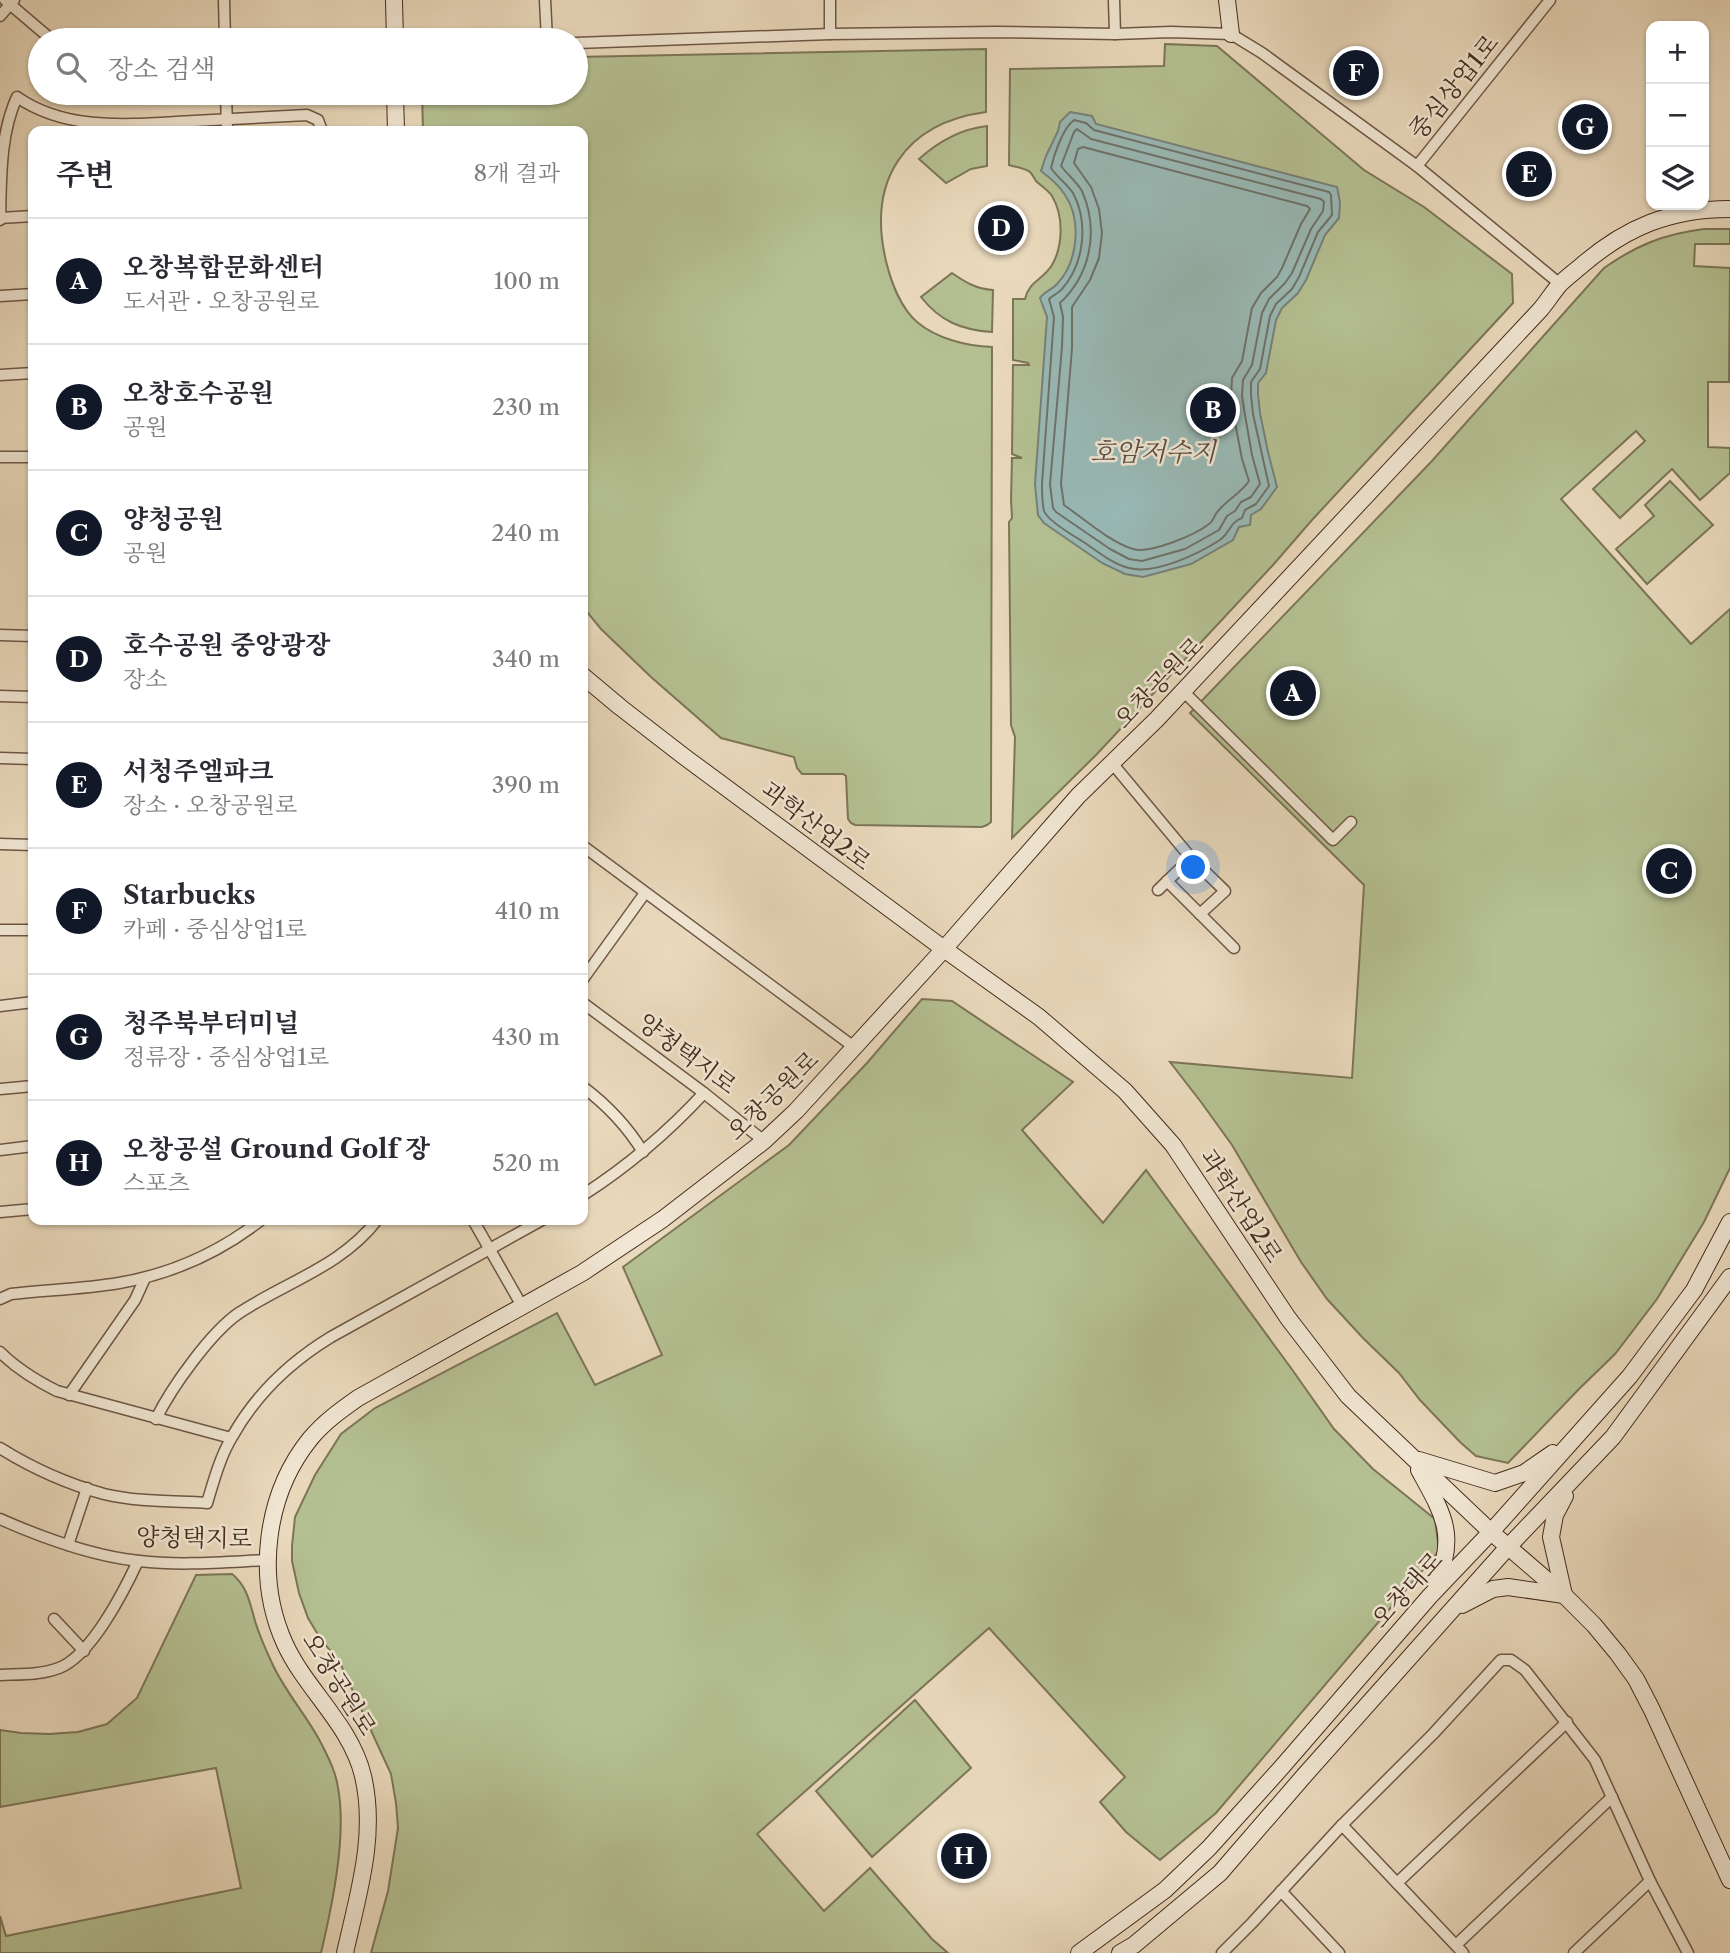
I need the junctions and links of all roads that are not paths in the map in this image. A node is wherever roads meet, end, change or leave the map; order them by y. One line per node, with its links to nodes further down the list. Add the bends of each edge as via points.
1 (224, 0): 11 (street)
2 (394, 0): 12 (street)
3 (545, 0): 13 (street)
4 (830, 0): 14 (street)
5 (1114, 0): 15 (street)
6 (1227, 0): 16 (street)
7 (1550, 0): 26 (street, 중심상업1로)
8 (10, 2): 9 (street); 10 (street)
9 (0, 16)
10 (39, 28)
11 (225, 28)
12 (395, 28)
13 (546, 28)
14 (830, 34): 15 (street, 중심상업1로); 17 (street, 중심상업1로)
15 (1115, 34): 16 (street, 중심상업1로)
16 (1231, 34): 26 (street, 중심상업1로)
17 (588, 43)
18 (28, 104): 29 (street, via 18,97 3,130)
19 (29, 105): 22 (street, via 53,116 92,123)
20 (226, 105): 22 (street)
21 (395, 105): 25 (street)
22 (227, 119): 23 (street); 24 (street, via 307,115)
23 (228, 126)
24 (320, 126)
25 (396, 126)
26 (1417, 166): 30 (street)
27 (1730, 209): 30 (street, 오창공원로, via 1695,211 1650,222 1607,245)
28 (28, 216): 29 (street)
29 (0, 219)
30 (1560, 284): 40 (street, 오창공원로)
31 (28, 294): 32 (street)
32 (0, 296)
33 (28, 373): 34 (street)
34 (0, 375)
35 (0, 457): 36 (street)
36 (28, 457)
37 (0, 635): 38 (street)
38 (28, 636)
39 (588, 680): 58 (street, 과학산업2로)
40 (1183, 691): 45 (street, 오창공원로); 46 (street, via 1334,840)
41 (0, 696): 42 (street)
42 (28, 697)
43 (0, 758): 44 (street)
44 (28, 759)
45 (1112, 763): 50 (street); 58 (street, 오창공원로)
46 (1350, 822)
47 (0, 844): 48 (street)
48 (28, 845)
49 (588, 850): 53 (street)
50 (1191, 858): 51 (street); 54 (street, via 1225,891)
51 (1167, 881): 52 (street); 54 (street)
52 (1158, 890)
53 (645, 893): 59 (street); 63 (street)
54 (1200, 914): 57 (street)
55 (0, 930): 56 (street)
56 (28, 930)
57 (1234, 948)
58 (944, 949): 63 (street, 오창공원로); 91 (street, 과학산업2로, via 1039,1017 1151,1119 1191,1169 1326,1368 1348,1396)
59 (588, 972)
60 (28, 1003): 61 (street)
61 (0, 1006)
62 (588, 1007): 67 (street, 양청택지로)
63 (855, 1047): 68 (street, 오창공원로)
64 (28, 1086): 65 (street)
65 (0, 1089)
66 (588, 1091): 71 (street, via 618,1118)
67 (704, 1093): 68 (street, 양청택지로); 71 (street)
68 (764, 1141): 84 (street, 오창공원로, via 663,1219)
69 (28, 1147): 70 (street)
70 (0, 1150)
71 (643, 1152): 72 (street)
72 (588, 1191)
73 (28, 1209): 74 (street)
74 (0, 1212)
75 (1730, 1223): 89 (street, 오창대로, via 1694,1290 1666,1329)
76 (254, 1225): 82 (street, via 180,1267)
77 (373, 1225): 87 (street, via 344,1254 236,1315 198,1355)
78 (476, 1225): 80 (street)
79 (533, 1225): 80 (street)
80 (490, 1250): 84 (street); 88 (street, via 306,1353 267,1388)
81 (1730, 1277): 92 (street, 오창대로, via 1613,1437)
82 (145, 1278): 83 (street); 86 (street, via 135,1300)
83 (0, 1299)
84 (522, 1306): 98 (street, 오창공원로, via 358,1398 324,1424 289,1472 271,1521)
85 (0, 1352): 86 (street, via 34,1380)
86 (69, 1395): 87 (street)
87 (156, 1419): 88 (street)
88 (231, 1438): 93 (street, via 207,1503 133,1498)
89 (1573, 1439): 91 (street, via 1524,1473 1495,1483); 95 (street, 오창대로)
90 (0, 1448): 93 (street, via 50,1475)
91 (1413, 1458): 95 (street, 과학산업2로); 101 (street, via 1446,1527 1448,1548)
92 (1575, 1476): 97 (street, 오창대로); 100 (street, via 1555,1515 1551,1536)
93 (87, 1488): 96 (street)
94 (0, 1519): 96 (street, 양청택지로)
95 (1491, 1532): 97 (street, 과학산업2로); 101 (street, 오창대로)
96 (68, 1545): 99 (street, 양청택지로)
97 (1508, 1547): 100 (street, 과학산업2로); 102 (street, 오창대로)
98 (268, 1560): 99 (street, 양청택지로); 114 (street, 오창공원로, via 274,1611 285,1644 356,1754 362,1775 368,1842)
99 (138, 1561): 104 (street)
100 (1564, 1595): 102 (street, via 1493,1589); 109 (street, 과학산업2로, via 1636,1679)
101 (1430, 1596): 115 (street, 오창대로, via 1209,1848 1165,1890)
102 (1452, 1610): 116 (street, 오창대로, via 1220,1873)
103 (54, 1619): 104 (street)
104 (84, 1651): 105 (street, via 59,1668)
105 (0, 1675)
106 (1567, 1722): 107 (street, via 1595,1760); 108 (street, via 1525,1670 1511,1660 1502,1660); 111 (street)
107 (1612, 1797): 110 (street); 113 (street)
108 (1342, 1825): 111 (street); 112 (street)
109 (1730, 1880)
110 (1650, 1881): 119 (street); 120 (street)
111 (1397, 1883): 113 (street)
112 (1281, 1891): 117 (street); 118 (street)
113 (1460, 1949)
114 (345, 1953)
115 (1079, 1953)
116 (1120, 1953)
117 (1222, 1953)
118 (1339, 1953)
119 (1574, 1953)
120 (1688, 1953)

